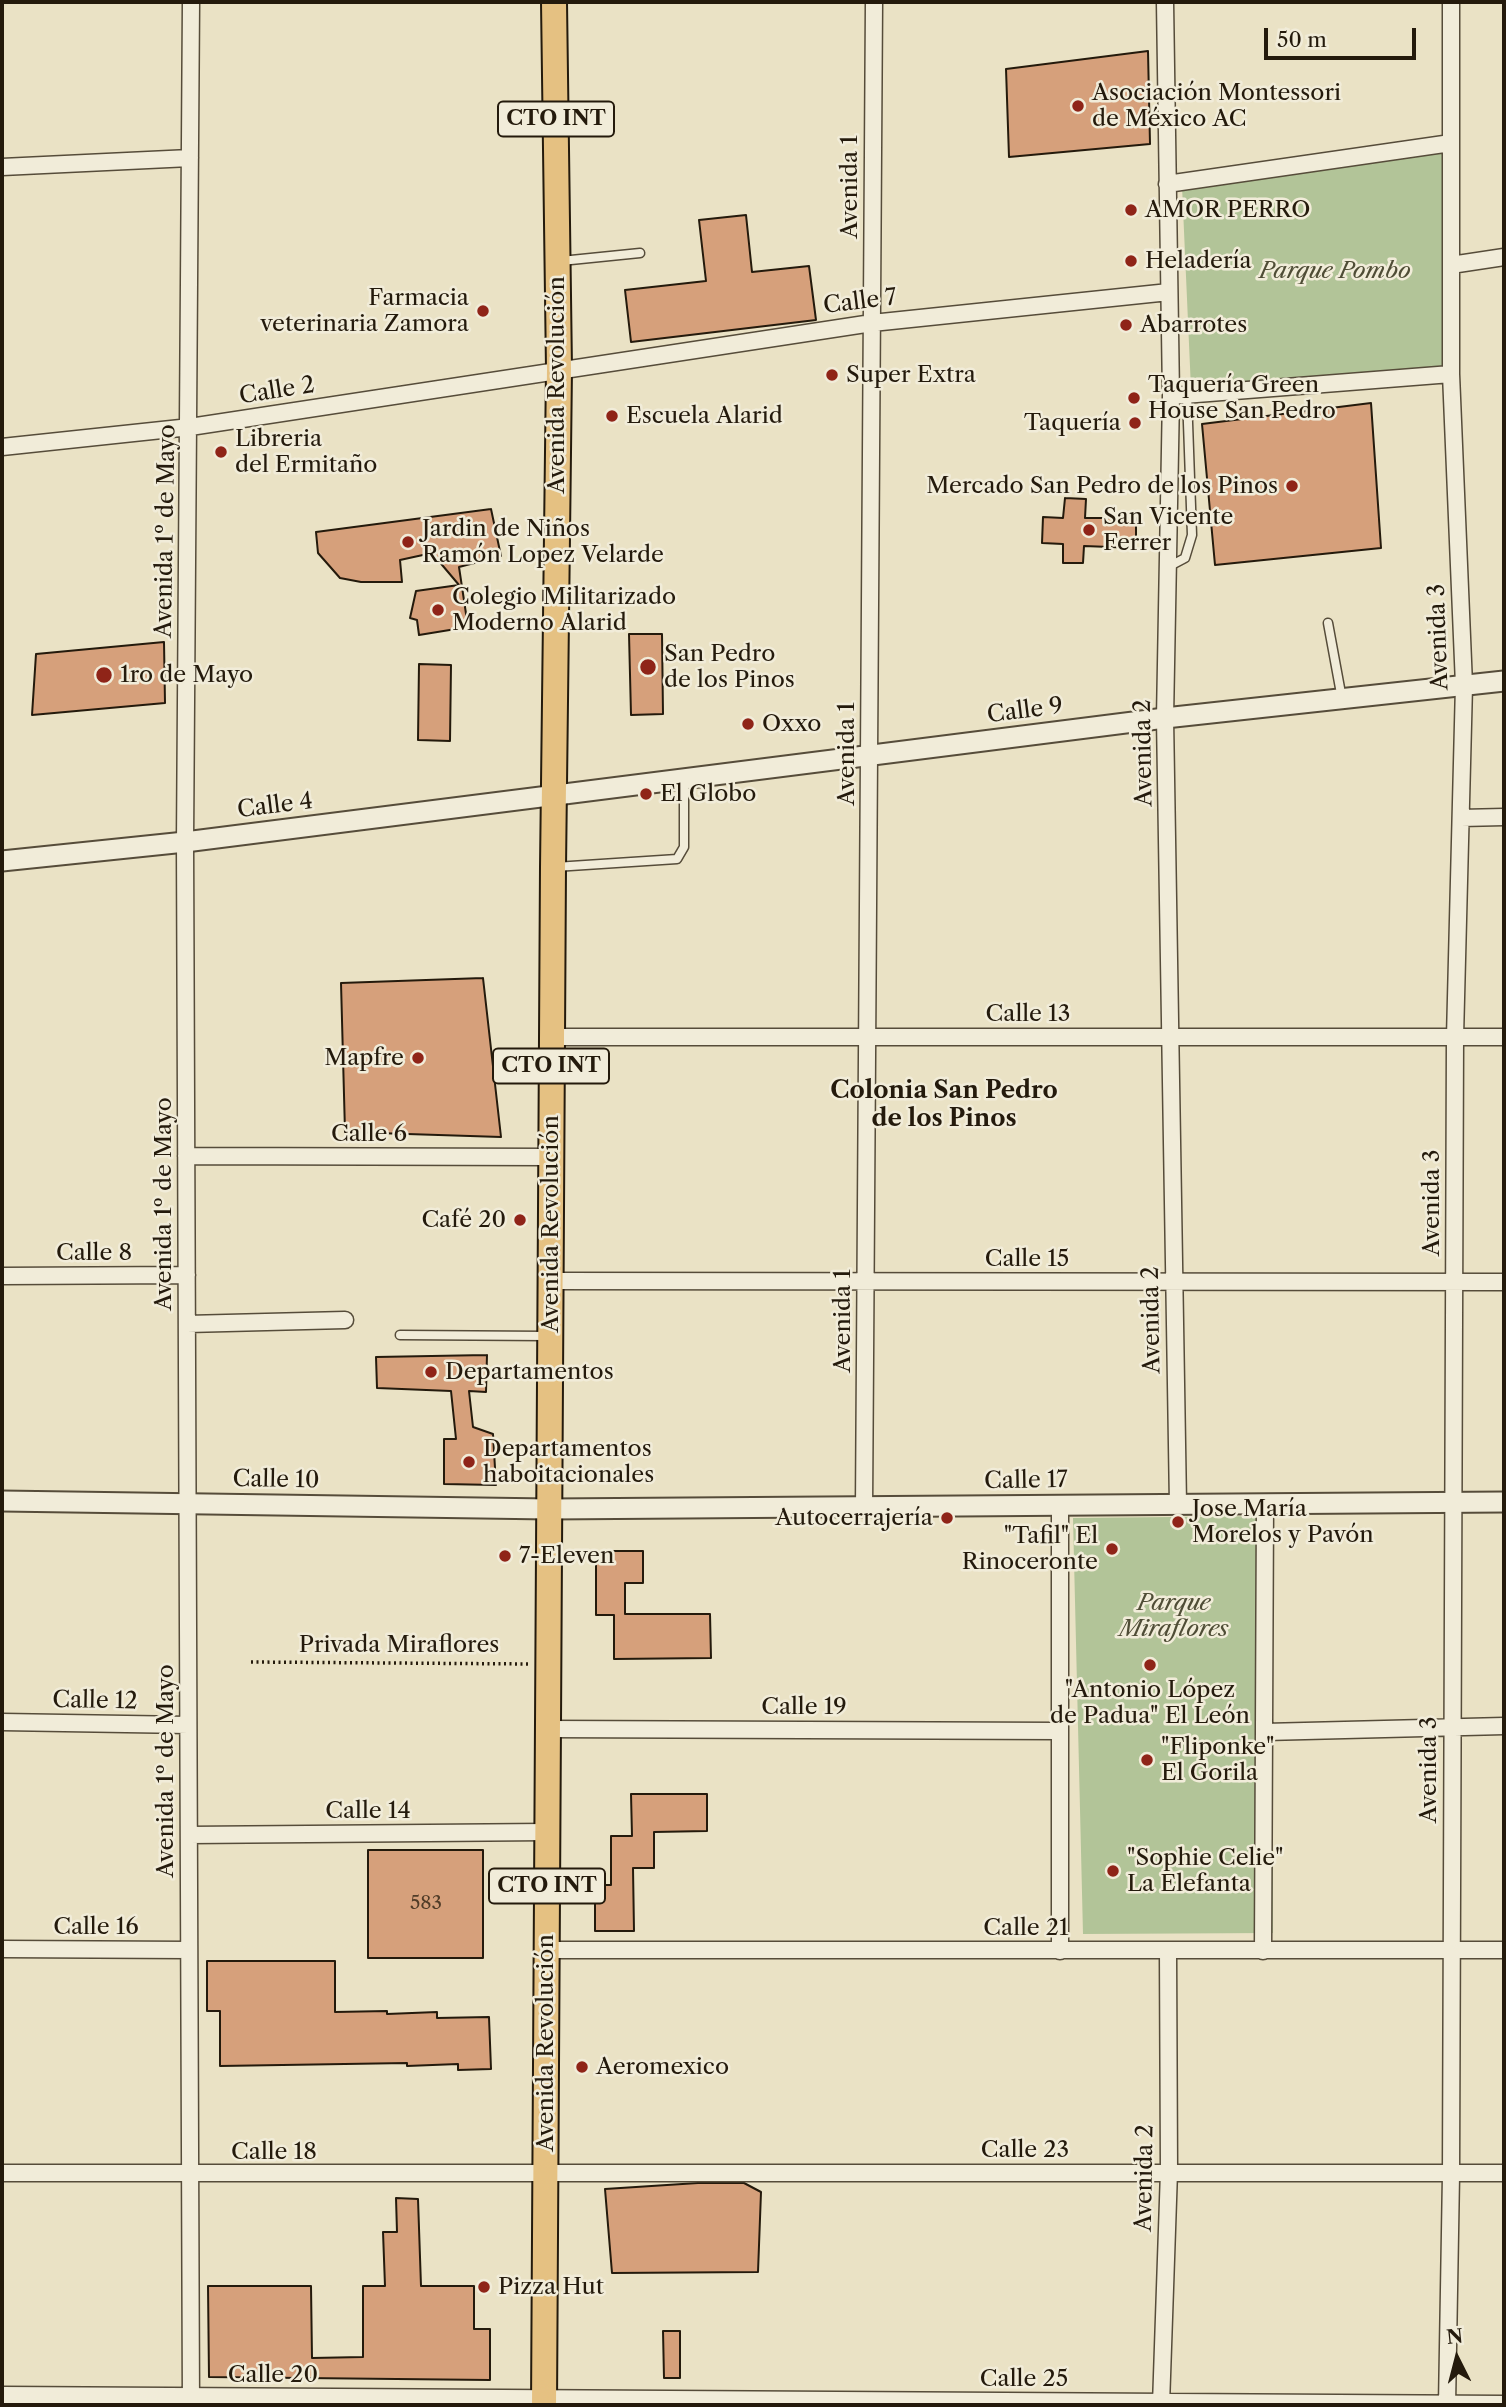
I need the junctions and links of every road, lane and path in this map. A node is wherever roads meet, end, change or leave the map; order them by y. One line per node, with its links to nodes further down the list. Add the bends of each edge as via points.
1 (191, 2): 7 (street, Avenida 1º de Mayo)
2 (554, 2): 12 (main road, Avenida Revolución / CTO INT)
3 (874, 2): 15 (street, Avenida 1)
4 (1164, 2): 9 (street, Avenida 2)
5 (1451, 2): 6 (street, Avenida 3)
6 (1451, 143): 9 (street); 13 (street, Avenida 3)
7 (190, 158): 8 (street); 19 (street, Avenida 1º de Mayo)
8 (2, 167)
9 (1167, 184): 14 (street, Avenida 2)
10 (640, 253): 12 (lane)
11 (1504, 257): 13 (street)
12 (558, 261): 16 (main road, Avenida Revolución / CTO INT)
13 (1451, 265): 17 (street, Avenida 3)
14 (1169, 292): 15 (street, Calle 7); 18 (street, Avenida 2)
15 (872, 323): 16 (street, Calle 7); 27 (street, Avenida 1)
16 (559, 369): 19 (street, Calle 2); 29 (main road, Avenida Revolución / CTO INT)
17 (1451, 374): 18 (street); 24 (street, Avenida 3)
18 (1179, 395): 21 (street, Avenida 2); 21 (lane, via 1192,535 1185,558)
19 (190, 427): 20 (street, Calle 2); 32 (street, Avenida 1º de Mayo)
20 (2, 447)
21 (1168, 568): 26 (street, Avenida 2)
22 (1328, 623): 25 (lane)
23 (1504, 681): 24 (street, Calle 9)
24 (1464, 685): 25 (street, Calle 9); 31 (street, Avenida 3)
25 (1342, 699): 26 (street, Calle 9)
26 (1165, 718): 27 (street, Calle 9); 37 (street, Avenida 2)
27 (869, 755): 28 (street, Calle 9); 36 (street, Avenida 1)
28 (684, 780): 29 (street, Calle 9); 34 (lane, via 684,847 677,859)
29 (553, 797): 32 (street, Calle 4); 34 (main road, Avenida Revolución / CTO INT)
30 (1504, 817): 31 (street)
31 (1461, 818): 38 (street, Avenida 3)
32 (185, 842): 33 (street, Calle 4); 40 (street, Avenida 1º de Mayo)
33 (2, 861)
34 (552, 867): 35 (main road, Avenida Revolución / CTO INT)
35 (552, 1037): 36 (street, Calle 13); 41 (main road, Avenida Revolución / CTO INT)
36 (867, 1037): 37 (street, Calle 13); 45 (street, Avenida 1)
37 (1171, 1037): 38 (street, Calle 13); 48 (street, Avenida 2)
38 (1455, 1037): 39 (street, Calle 13); 46 (street, Avenida 3)
39 (1504, 1037)
40 (186, 1156): 41 (street, Calle 6); 42 (street, Avenida 1º de Mayo)
41 (551, 1157): 44 (main road, Avenida Revolución / CTO INT)
42 (187, 1275): 43 (street, Calle 8); 50 (street, Avenida 1º de Mayo)
43 (2, 1276)
44 (550, 1281): 45 (street, Calle 15); 52 (main road, Avenida Revolución / CTO INT)
45 (866, 1282): 48 (street, Calle 15); 60 (street, Avenida 1)
46 (1454, 1282): 47 (street, Calle 15); 48 (street, Calle 15); 54 (street, Avenida 3)
47 (1504, 1282)
48 (1174, 1283): 58 (street, Avenida 2)
49 (345, 1320): 50 (street)
50 (187, 1324): 57 (street, Avenida 1º de Mayo)
51 (400, 1335): 52 (lane)
52 (550, 1336): 61 (main road, Avenida Revolución / CTO INT)
53 (2, 1501): 57 (street, Calle 10)
54 (1452, 1502): 55 (street, Calle 17); 56 (street, Calle 17); 66 (street, Avenida 3)
55 (1504, 1502)
56 (1265, 1503): 58 (street, Calle 17); 70 (street)
57 (187, 1504): 61 (street, Calle 10); 65 (street, Avenida 1º de Mayo)
58 (1178, 1504): 59 (street, Calle 17)
59 (1059, 1505): 60 (street, Calle 17); 69 (street)
60 (864, 1507): 61 (street, Calle 17)
61 (549, 1509): 63 (main road, Avenida Revolución / CTO INT)
62 (251, 1662): 63 (path, Privada Miraflores)
63 (548, 1664): 68 (main road, Avenida Revolución / CTO INT)
64 (2, 1722): 65 (street, Calle 12)
65 (188, 1725): 72 (street, Avenida 1º de Mayo)
66 (1452, 1726): 67 (street); 70 (street); 76 (street, Avenida 3)
67 (1504, 1726)
68 (548, 1729): 69 (street, Calle 19); 71 (main road, Avenida Revolución / CTO INT)
69 (1060, 1731): 78 (street)
70 (1265, 1732): 80 (street)
71 (547, 1832): 72 (street, Calle 14); 75 (main road, Avenida Revolución / CTO INT)
72 (189, 1835): 74 (street, Avenida 1º de Mayo)
73 (2, 1949): 74 (street, Calle 16)
74 (189, 1950): 84 (street, Avenida 1º de Mayo)
75 (547, 1950): 78 (street, Calle 21); 86 (main road, Avenida Revolución / CTO INT)
76 (1450, 1950): 77 (street, Calle 21); 80 (street, Calle 21); 85 (street, Avenida 3)
77 (1504, 1950)
78 (1060, 1951): 79 (street, Calle 21)
79 (1168, 1951): 80 (street, Calle 21); 81 (street, Avenida 2)
80 (1263, 1951)
81 (1169, 2171): 85 (street, Calle 23); 86 (street, Calle 23); 91 (street, Avenida 2)
82 (2, 2173): 84 (street, Calle 18)
83 (1504, 2173): 85 (street, Calle 23)
84 (190, 2174): 86 (street, Calle 18); 88 (street, Avenida 1º de Mayo)
85 (1451, 2175): 92 (street, Avenida 3)
86 (545, 2176): 89 (main road, Avenida Revolución / CTO INT)
87 (2, 2395): 88 (street, Calle 20)
88 (191, 2401): 89 (street, Calle 20)
89 (544, 2402): 91 (street, Calle 25)
90 (1504, 2403): 92 (street, Calle 25)
91 (1161, 2404): 92 (street, Calle 25)
92 (1447, 2404)

